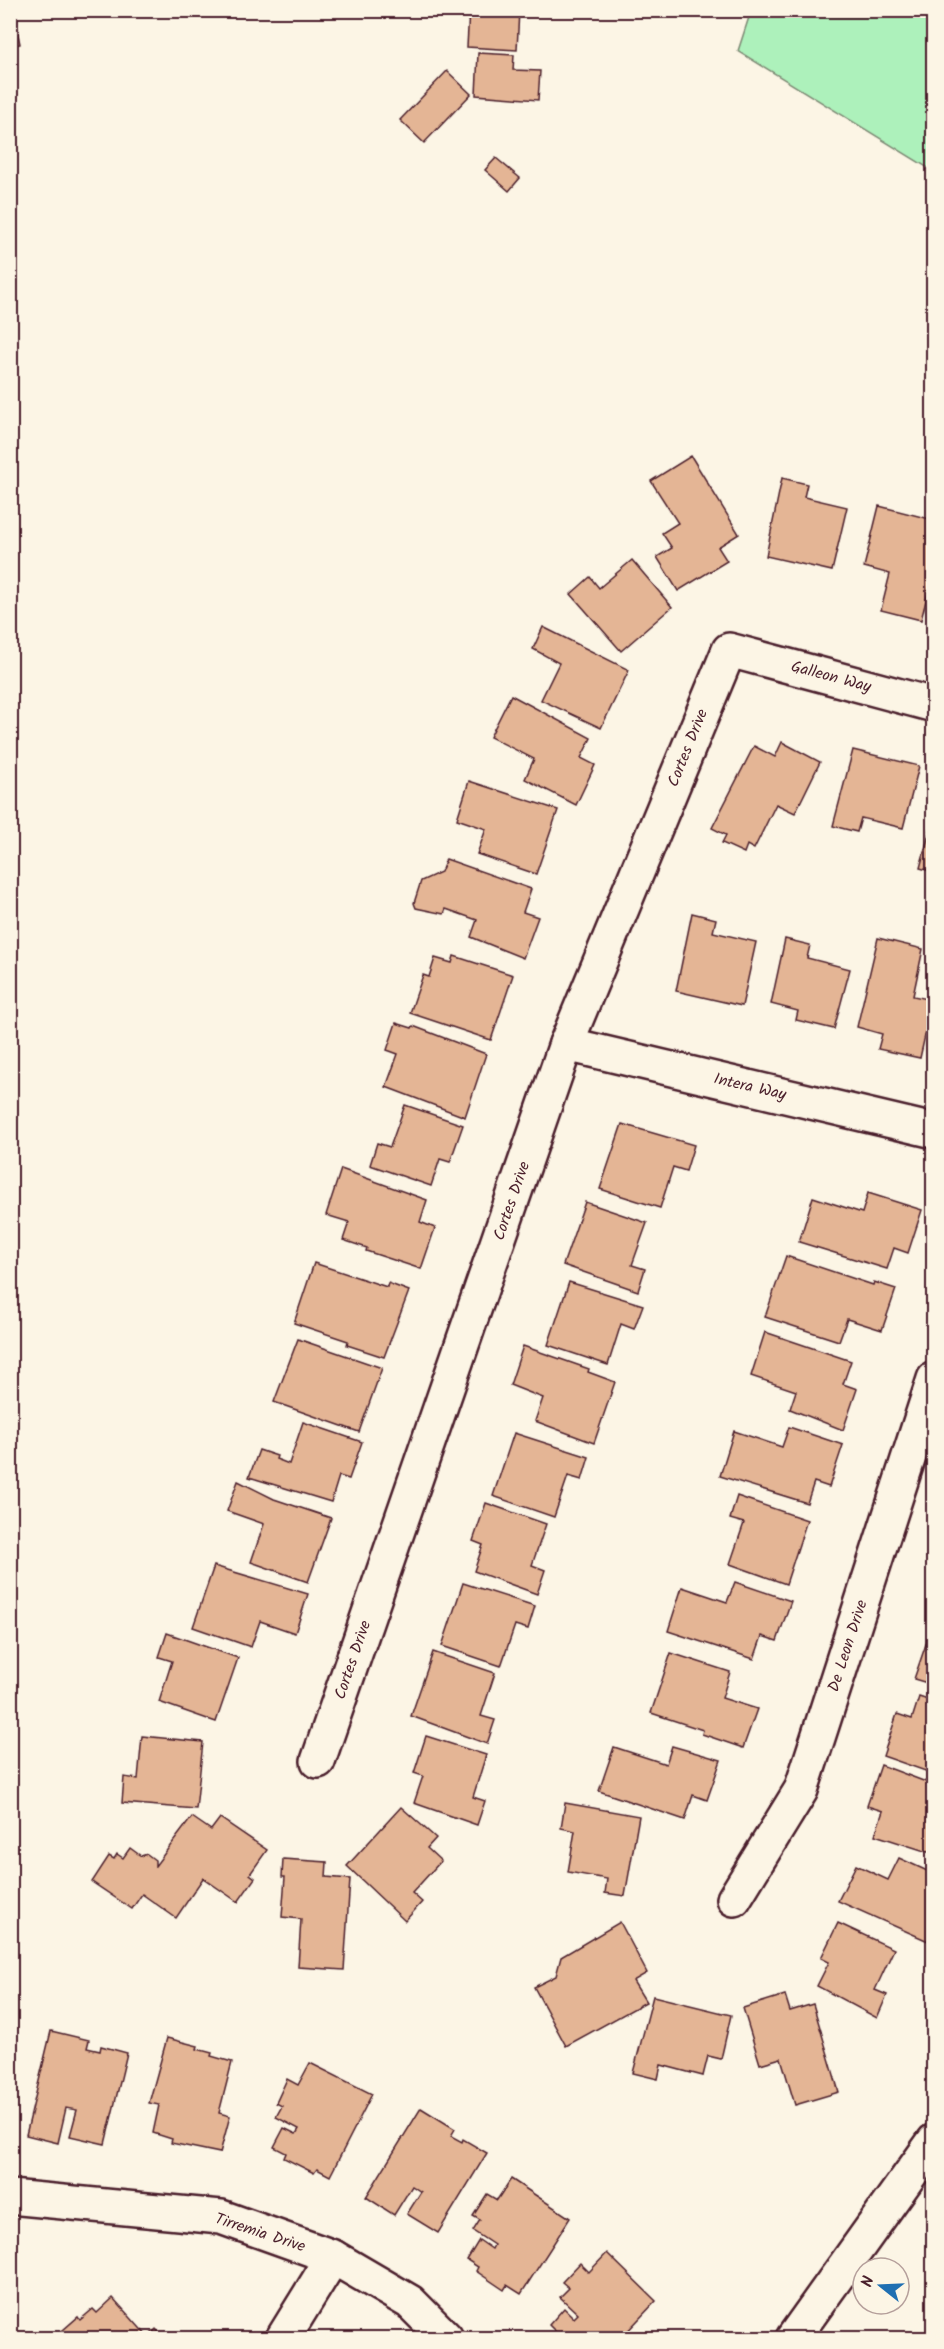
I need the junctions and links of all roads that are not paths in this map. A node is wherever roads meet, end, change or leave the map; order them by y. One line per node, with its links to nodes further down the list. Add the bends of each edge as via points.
1 (729, 650): 2 (street, Galleon Way); 3 (street, Cortes Drive)
2 (933, 705)
3 (566, 1044): 4 (street, Intera Way); 6 (street, Cortes Drive)
4 (933, 1131)
5 (933, 1379): 7 (street, De Leon Drive, via 801,1790)
6 (318, 1761)
7 (734, 1899)
8 (933, 2141): 13 (street)
9 (10, 2197): 10 (street, Tirremia Drive, via 220,2217)
10 (333, 2258): 11 (street); 12 (street, Tirremia Drive, via 410,2302)
11 (283, 2338)
12 (446, 2338)
13 (793, 2338)

